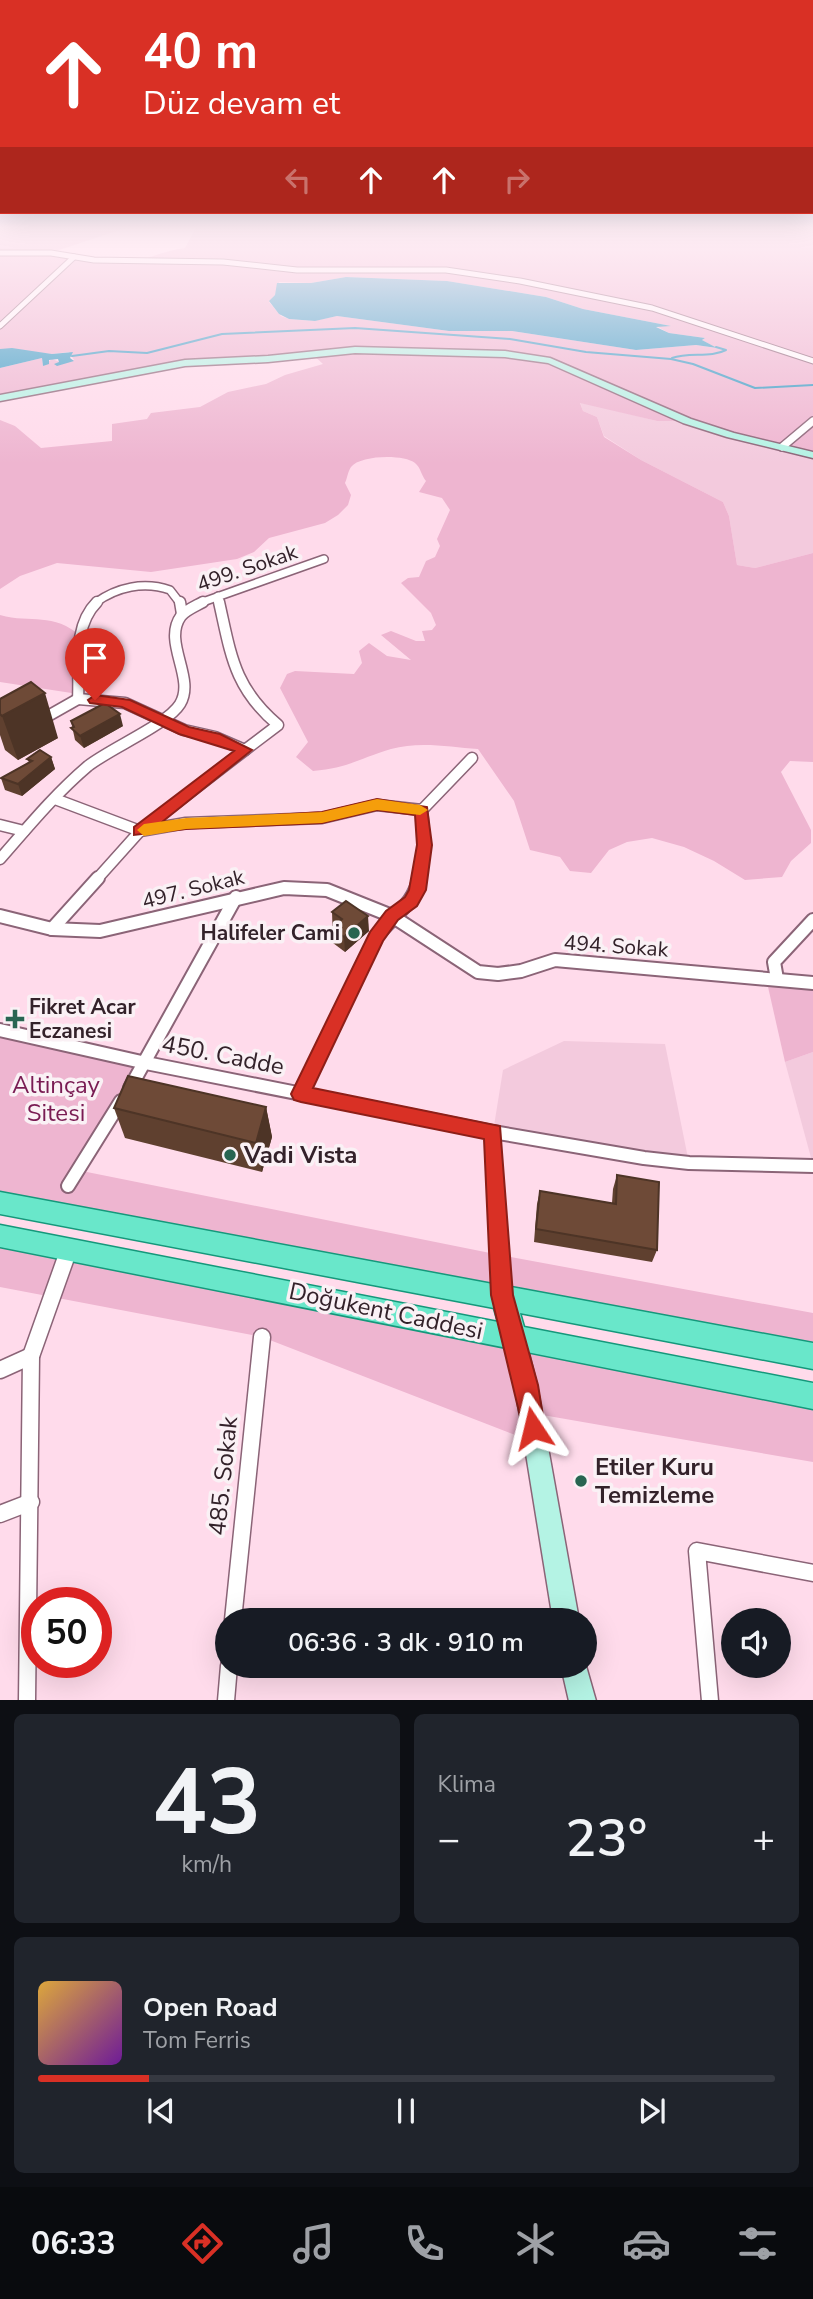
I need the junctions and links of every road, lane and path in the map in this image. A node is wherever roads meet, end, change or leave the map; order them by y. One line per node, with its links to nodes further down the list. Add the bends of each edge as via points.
1 (22, 305): 3 (street)
2 (639, 305): 4 (street)
3 (0, 326)
4 (813, 361)
5 (0, 398): 7 (street, via 185,363 334,351 505,354 550,361 687,421)
6 (813, 421): 7 (street)
7 (782, 447): 8 (street)
8 (813, 455)
9 (324, 559): 10 (street, 499. Sokak)
10 (218, 596): 11 (street, 499. Sokak, via 194,604); 15 (street, via 234,667 254,705 278,724)
11 (182, 614): 12 (street, via 178,600 160,586 127,587 99,601 87,612 83,624); 13 (street, 499. Sokak, via 176,641 185,693 183,702)
12 (78, 699): 13 (street, via 125,703); 14 (street)
13 (163, 721): 15 (street); 17 (street, 499. Sokak, via 94,760)
14 (33, 725)
15 (245, 750): 21 (street)
16 (472, 758): 18 (street)
17 (55, 799): 20 (street, 499. Sokak); 21 (street)
18 (422, 810): 21 (street, via 377,805 322,818 200,822); 25 (street, via 425,845 417,890 411,902)
19 (0, 825): 20 (street)
20 (24, 831): 22 (street, 499. Sokak)
21 (140, 831): 27 (street)
22 (0, 859)
23 (236, 897): 25 (street, 497. Sokak, via 284,888 327,890); 27 (street, 497. Sokak, via 100,931); 31 (street)
24 (0, 915): 27 (street, 497. Sokak)
25 (392, 916): 28 (street, 494. Sokak, via 478,972 521,971 555,960); 32 (street, via 376,937)
26 (813, 920): 28 (street, via 774,962)
27 (52, 929)
28 (777, 979): 29 (street, 494. Sokak)
29 (813, 983)
30 (0, 1030): 31 (street, 450. Cadde)
31 (146, 1063): 32 (street, 450. Cadde); 35 (street)
32 (301, 1094): 33 (street, 450. Cadde)
33 (493, 1132): 34 (street, 450. Cadde, via 689,1163); 39 (street)
34 (813, 1166)
35 (68, 1186)
36 (0, 1202): 39 (main road, Doğukent Caddesi)
37 (0, 1236): 38 (main road, Doğukent Caddesi)
38 (69, 1249): 41 (main road, Doğukent Caddesi); 42 (street)
39 (502, 1295): 41 (main road); 43 (main road, Doğukent Caddesi)
40 (262, 1337): 49 (street, 485. Sokak)
41 (515, 1337): 45 (main road, Doğukent Caddesi); 50 (street)
42 (30, 1356): 44 (street); 46 (street)
43 (813, 1356)
44 (0, 1370)
45 (813, 1396)
46 (31, 1502): 47 (street); 53 (street)
47 (0, 1514)
48 (813, 1573): 56 (street, via 697,1551)
49 (234, 1608)
50 (564, 1608)
51 (228, 1678): 54 (street)
52 (577, 1678): 55 (street)
53 (27, 1700)
54 (226, 1700)
55 (583, 1700)
56 (710, 1700)

